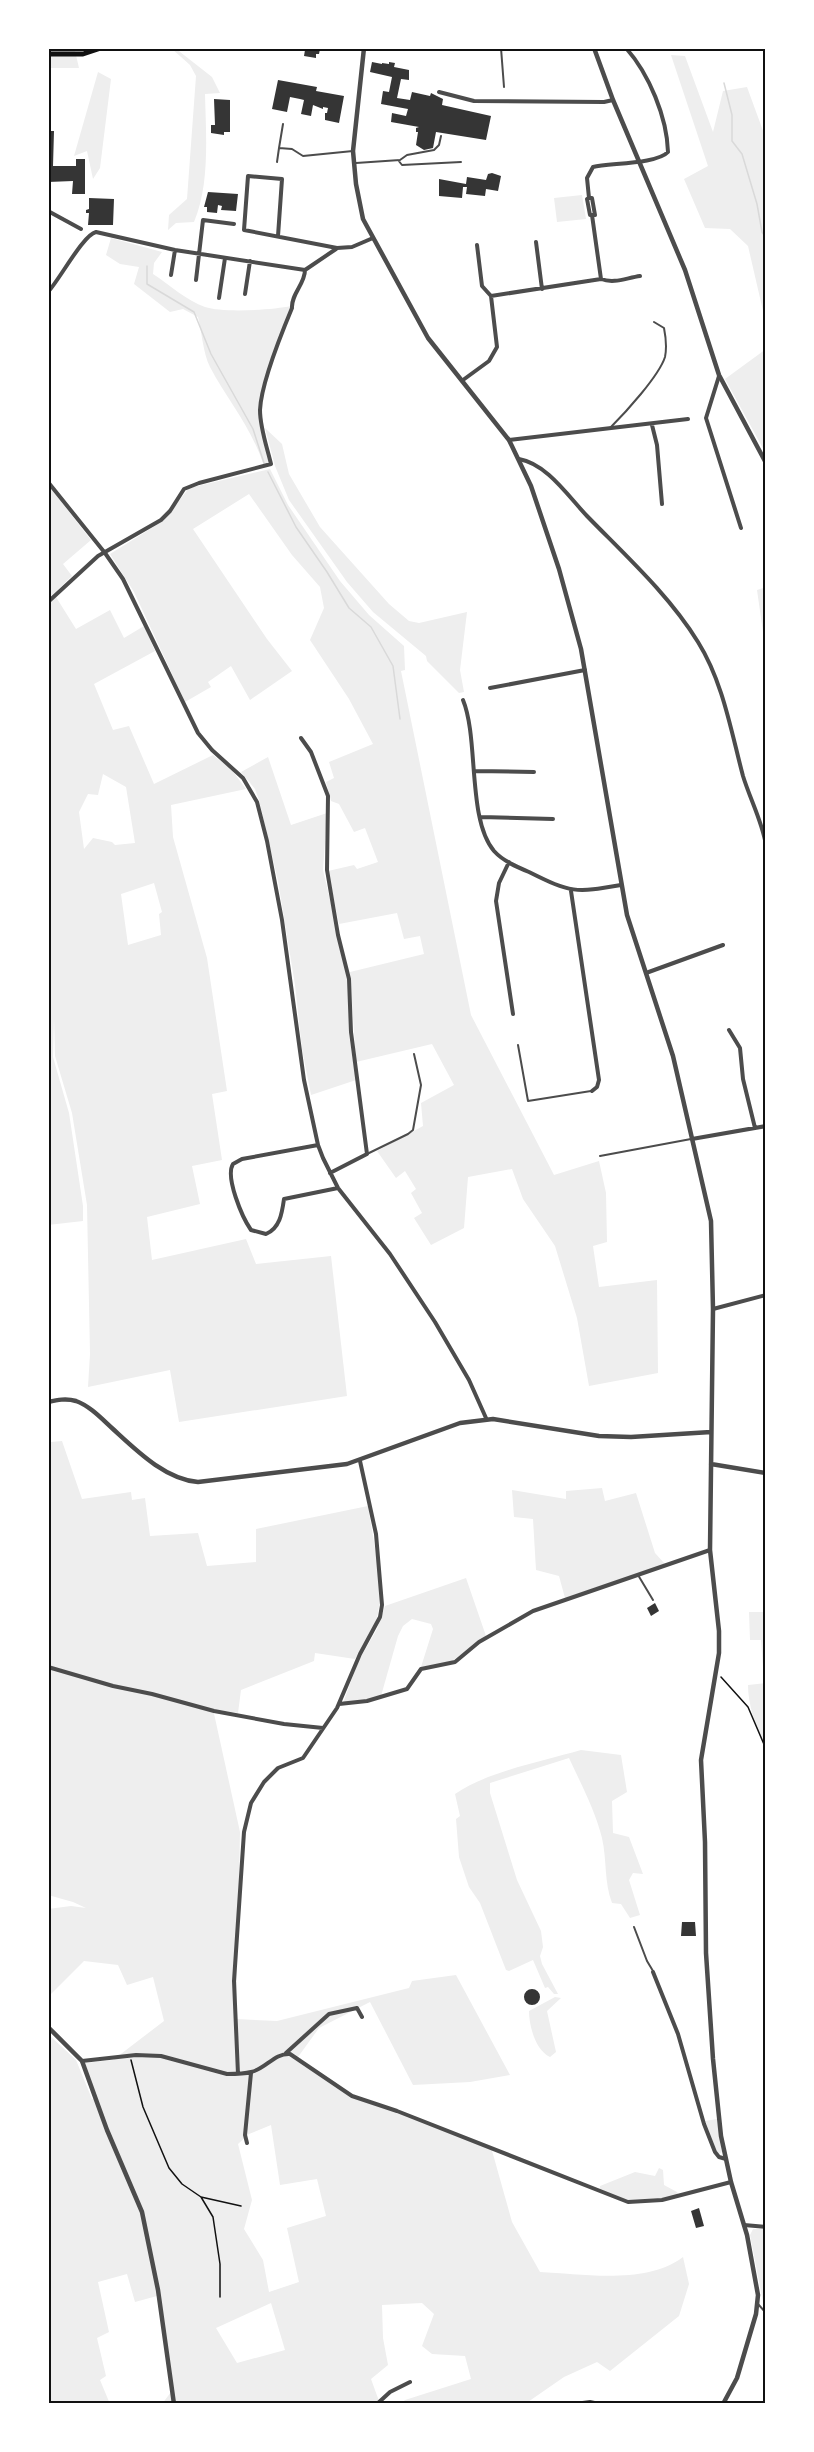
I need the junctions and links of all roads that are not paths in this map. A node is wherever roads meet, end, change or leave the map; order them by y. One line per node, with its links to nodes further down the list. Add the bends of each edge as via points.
1 (101, 48): 6 (main road, via 84,54)
2 (364, 48): 13 (street)
3 (501, 48): 7 (lane)
4 (596, 48): 9 (street)
5 (626, 48): 15 (street, via 639,65 658,108 668,147 665,156)
6 (48, 54)
7 (504, 87)
8 (439, 92): 9 (street, via 474,101)
9 (613, 100): 15 (street)
10 (283, 124): 12 (lane)
11 (441, 136): 14 (lane, via 434,150)
12 (279, 148): 13 (lane, via 292,149 303,156); 16 (lane)
13 (353, 151): 18 (street)
14 (398, 160): 17 (lane, via 402,165); 18 (lane)
15 (639, 161): 34 (street, via 593,167 587,178); 42 (street, via 685,270)
16 (277, 162)
17 (461, 162)
18 (353, 163): 23 (street, via 362,215)
19 (48, 211): 21 (street)
20 (234, 224): 28 (street, via 203,220)
21 (81, 229)
22 (278, 236): 22 (street, via 244,230 248,176 282,179); 26 (street)
23 (373, 238): 26 (street, via 352,247); 43 (street, via 428,338)
24 (536, 242): 36 (street)
25 (477, 245): 39 (street, via 482,286)
26 (337, 248): 31 (street)
27 (175, 250): 28 (street); 32 (street); 37 (street, via 96,232 86,237)
28 (199, 254): 29 (street); 35 (street)
29 (225, 258): 30 (street); 40 (street)
30 (250, 261): 31 (street); 38 (street)
31 (305, 270): 53 (street, via 291,303 261,404 272,464 189,486 161,520)
32 (171, 275)
33 (640, 276): 34 (street, via 609,282)
34 (601, 279): 36 (street)
35 (196, 280)
36 (542, 288): 39 (street)
37 (48, 292)
38 (245, 294)
39 (491, 296): 43 (street, via 496,350 489,361)
40 (219, 298)
41 (654, 322): 46 (lane, via 664,328 664,357 648,383)
42 (719, 375): 49 (street); 52 (street, via 706,418)
43 (463, 380): 47 (street)
44 (688, 419): 45 (street)
45 (652, 425): 46 (street); 51 (street)
46 (608, 430): 47 (street)
47 (510, 440): 48 (street)
48 (519, 459): 55 (street, via 559,569); 63 (street, via 535,463 557,484 657,589 698,642 723,702)
49 (766, 463)
50 (48, 482): 53 (street)
51 (662, 504)
52 (741, 528)
53 (105, 553): 54 (street); 77 (street, via 139,607 195,728 243,778 257,801 279,898 304,1080)
54 (48, 602)
55 (585, 670): 56 (street); 65 (street)
56 (490, 688)
57 (463, 700): 59 (street)
58 (301, 738): 78 (street, via 315,760 328,796 327,870 349,979 351,1032)
59 (474, 771): 60 (street); 61 (street)
60 (534, 772)
61 (481, 817): 62 (street); 64 (street, via 488,842)
62 (553, 819)
63 (766, 845)
64 (509, 862): 66 (street); 69 (street, via 496,901)
65 (621, 885): 66 (street); 68 (street)
66 (572, 891): 73 (street, via 599,1080)
67 (723, 945): 68 (street)
68 (646, 973): 76 (street, via 673,1056)
69 (513, 1014)
70 (729, 1030): 75 (street, via 740,1048)
71 (518, 1045): 73 (lane, via 528,1101)
72 (414, 1054): 78 (lane, via 421,1085 413,1130)
73 (592, 1091)
74 (766, 1126): 75 (street)
75 (755, 1128): 76 (street)
76 (692, 1139): 79 (lane); 83 (street, via 711,1221)
77 (318, 1145): 80 (street); 81 (street, via 233,1164 230,1174 246,1221 251,1230 266,1234 274,1230 283,1214 284,1199)
78 (367, 1154): 80 (street)
79 (600, 1156)
80 (330, 1173): 81 (street)
81 (338, 1188): 85 (street, via 390,1254 435,1322)
82 (766, 1295): 83 (street)
83 (712, 1309): 86 (street)
84 (48, 1402): 87 (street, via 78,1402 171,1475 189,1481 207,1482)
85 (486, 1418): 86 (street, via 597,1436); 87 (street, via 444,1428)
86 (711, 1432): 88 (street)
87 (360, 1461): 94 (street, via 376,1534 382,1605)
88 (711, 1464): 89 (street); 90 (street)
89 (766, 1473)
90 (710, 1550): 91 (street); 105 (street, via 719,1631 717,1674 701,1756 701,1785 711,2033)
91 (638, 1575): 92 (lane); 94 (street, via 533,1611 479,1642 454,1662 421,1669 407,1689 367,1701)
92 (653, 1600)
93 (48, 1667): 95 (street, via 214,1711)
94 (339, 1704): 95 (street)
95 (323, 1728): 103 (street, via 303,1758 270,1775 246,1818 234,1981)
96 (634, 1927): 97 (lane)
97 (653, 1972): 105 (street, via 678,2034 704,2124 715,2152)
98 (362, 2017): 100 (street, via 357,2008 329,2014)
99 (48, 2027): 101 (street)
100 (286, 2053): 102 (street); 106 (street, via 352,2096 628,2202 662,2200)
101 (82, 2061): 103 (street, via 160,2056); 112 (street, via 142,2212)
102 (251, 2072): 103 (street); 104 (street)
103 (238, 2074)
104 (247, 2143)
105 (726, 2159): 106 (street)
106 (731, 2182): 107 (street)
107 (744, 2225): 108 (street); 109 (street)
108 (766, 2227)
109 (758, 2304): 110 (lane); 116 (street, via 737,2378)
110 (766, 2313)
111 (410, 2382): 113 (street)
112 (174, 2404)
113 (377, 2404)
114 (575, 2404): 115 (street)
115 (599, 2404)
116 (723, 2404)

